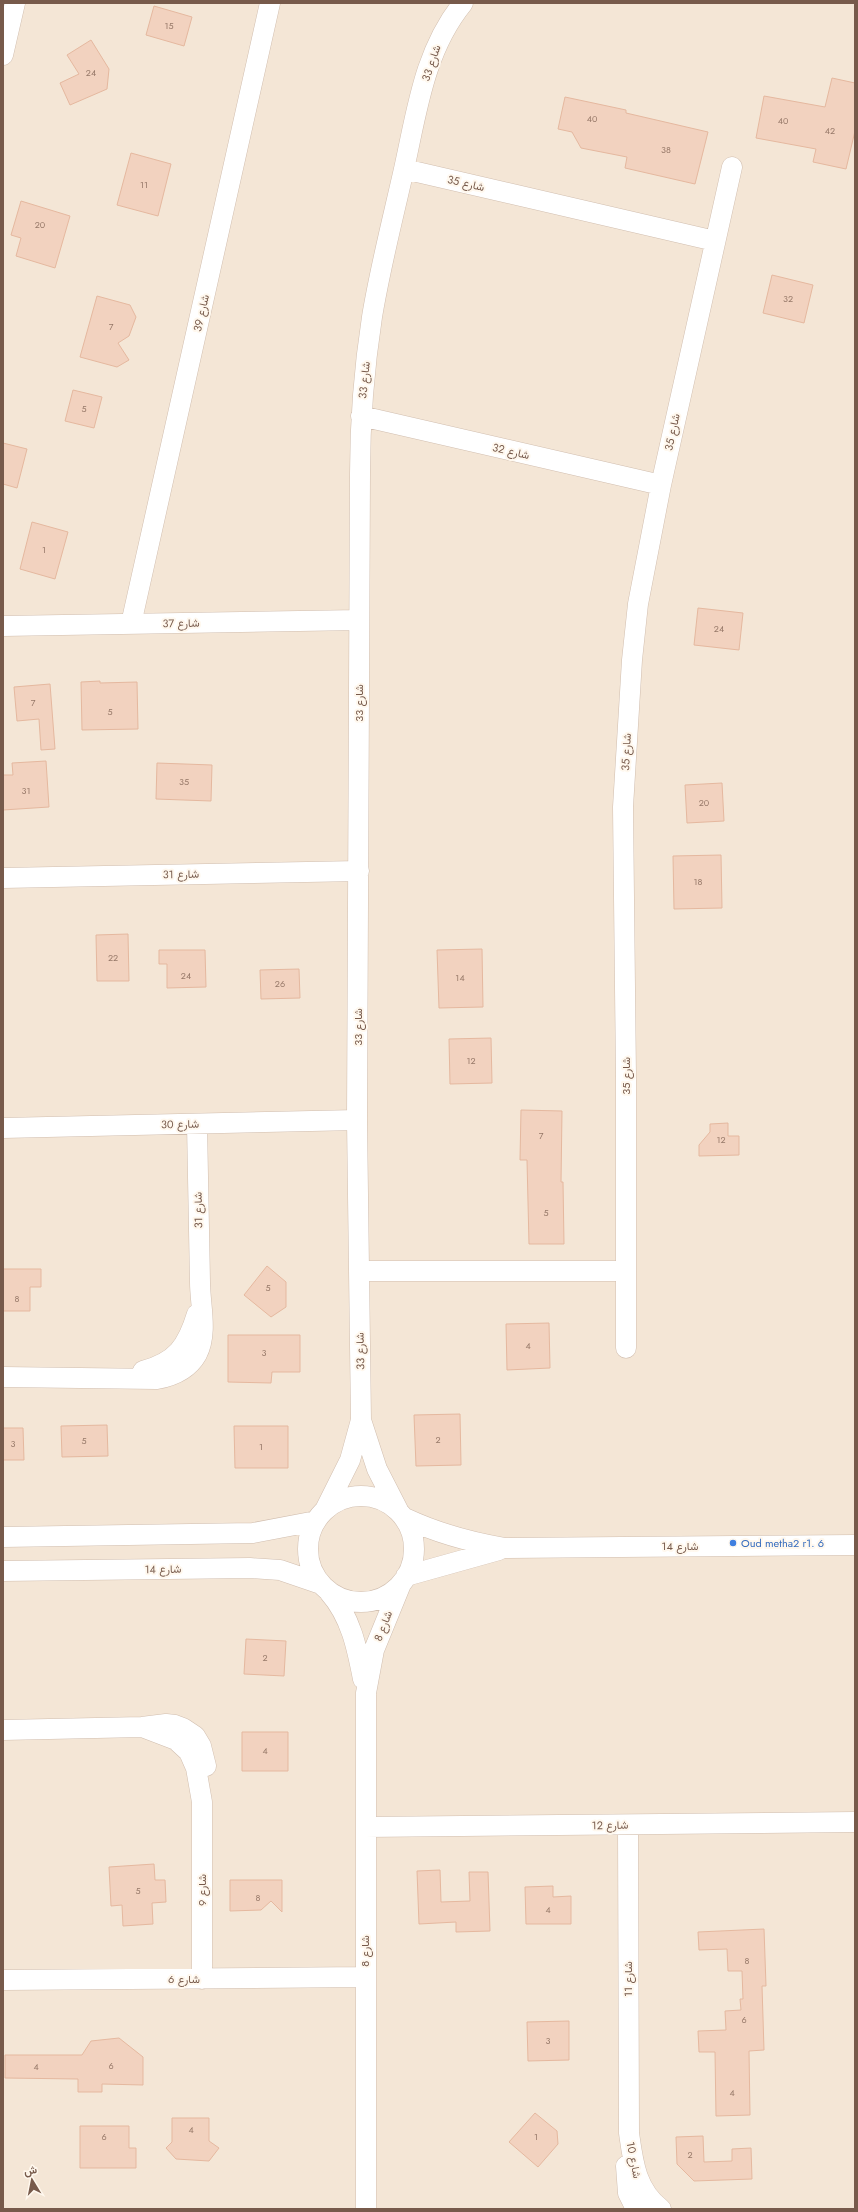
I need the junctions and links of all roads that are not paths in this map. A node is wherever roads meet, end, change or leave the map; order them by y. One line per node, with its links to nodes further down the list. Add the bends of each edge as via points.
1 (15, 3): 4 (street)
2 (270, 3): 11 (street, شارع 39)
3 (463, 3): 6 (street, شارع 33, via 443,31 427,67)
4 (3, 55)
5 (732, 167): 7 (street, شارع 35)
6 (404, 169): 7 (street, شارع 35); 8 (street, شارع 33, via 372,316)
7 (715, 241): 9 (street, شارع 35)
8 (361, 416): 9 (street, شارع 32); 10 (street, شارع 33)
9 (661, 485): 19 (street, شارع 35, via 638,604 625,762 623,807)
10 (359, 620): 11 (street, شارع 37); 13 (street, شارع 33)
11 (131, 624): 12 (street, شارع 37)
12 (3, 626)
13 (358, 871): 14 (street, شارع 31); 15 (street, شارع 33)
14 (3, 878)
15 (357, 1120): 16 (street, شارع 30); 18 (street, شارع 33)
16 (197, 1124): 17 (street, شارع 30); 21 (street, شارع 31, via 200,1296 198,1311 182,1349 170,1361 154,1368 115,1378)
17 (3, 1128)
18 (359, 1271): 19 (street); 22 (street, شارع 33)
19 (626, 1271): 20 (street, شارع 35)
20 (626, 1348)
21 (3, 1377)
22 (361, 1420): 23 (street, شارع 33, via 350,1460); 24 (street, شارع 33, via 377,1469)
23 (321, 1514): 24 (street, via 340,1500 355,1496 371,1496 386,1501); 25 (street, via 253,1533); 30 (street, via 310,1533 308,1546 313,1573)
24 (402, 1514): 27 (street, شارع 14, via 440,1533); 29 (street, via 412,1532 414,1547 413,1562)
25 (3, 1537)
26 (855, 1545): 27 (street, شارع 14)
27 (505, 1548): 29 (street, شارع 14)
28 (3, 1571): 30 (street, شارع 14, via 250,1568 280,1570)
29 (403, 1580): 30 (street, via 388,1594 362,1601 342,1598); 31 (street, شارع 8, via 374,1650)
30 (325, 1587): 31 (street, شارع 8, via 344,1614 355,1641)
31 (366, 1693): 35 (street, شارع 8)
32 (3, 1730): 37 (street, شارع 9, via 142,1727 168,1735 190,1752 196,1768 202,1802)
33 (855, 1822): 34 (street, شارع 12)
34 (628, 1825): 35 (street, شارع 12); 39 (street, شارع 11)
35 (366, 1827): 36 (street, شارع 8)
36 (365, 1977): 37 (street, شارع 6); 40 (street, شارع 8)
37 (202, 1979): 38 (street, شارع 6)
38 (3, 1980)
39 (629, 2133): 41 (street, شارع 10, via 626,2157 627,2186); 42 (street, شارع 10, via 638,2180 645,2193)
40 (366, 2209)
41 (636, 2209)
42 (661, 2209)

